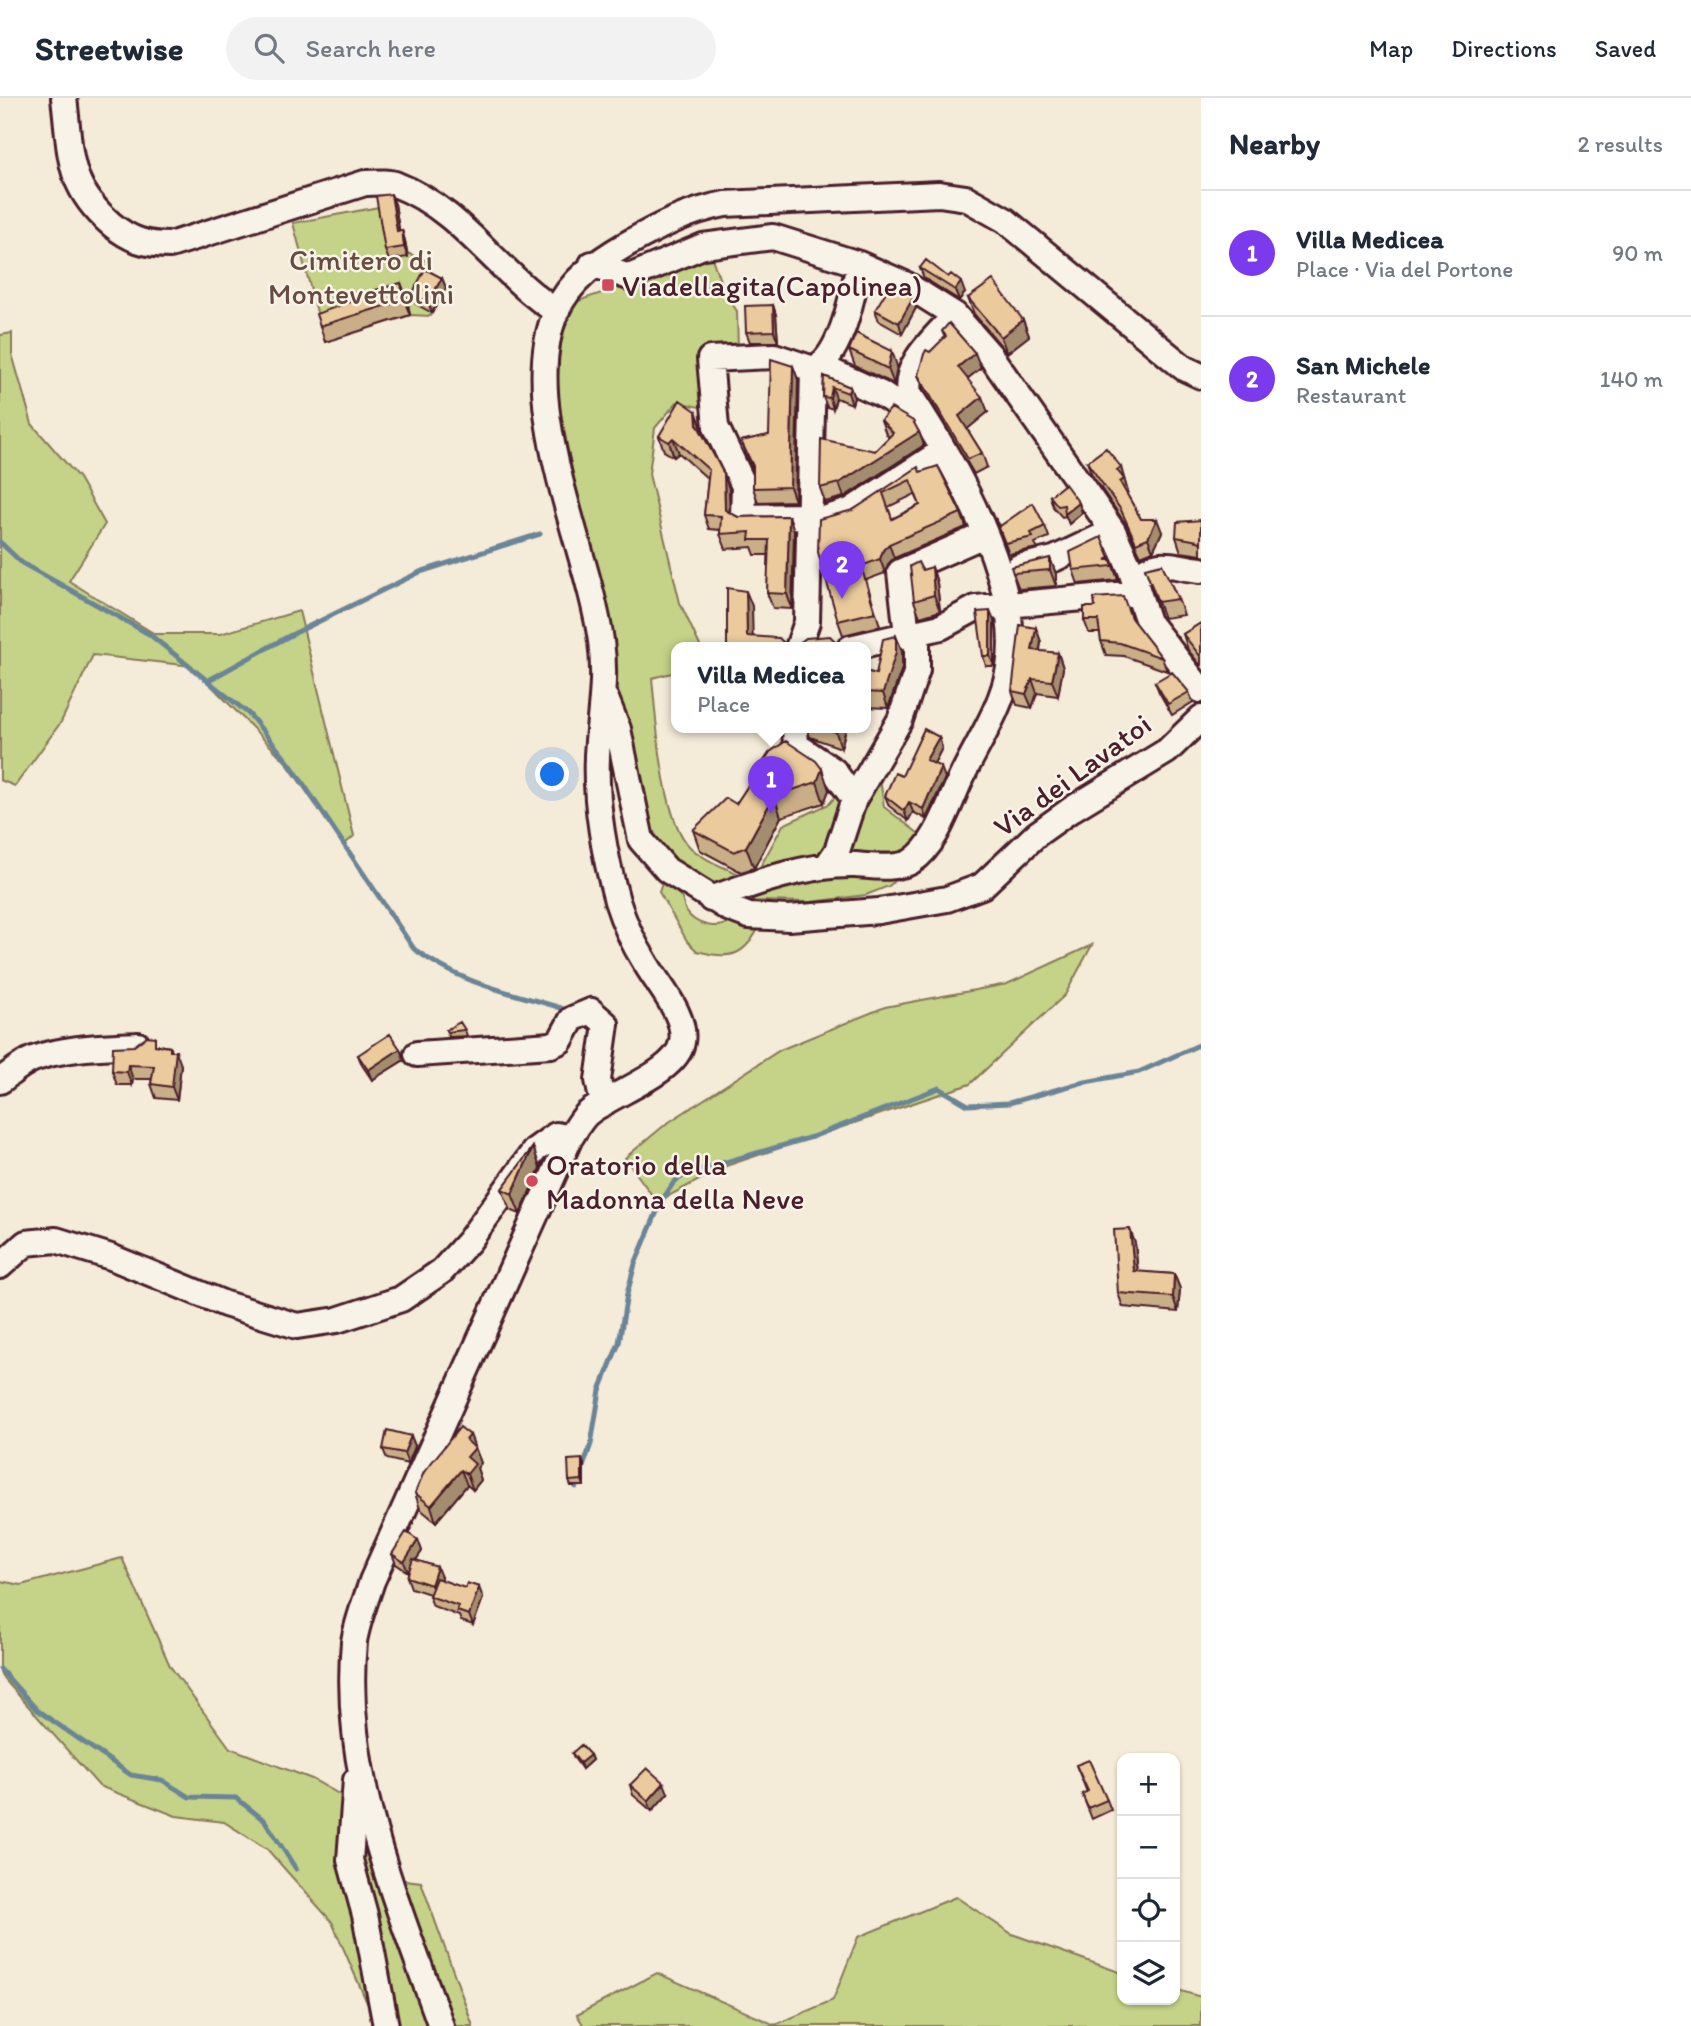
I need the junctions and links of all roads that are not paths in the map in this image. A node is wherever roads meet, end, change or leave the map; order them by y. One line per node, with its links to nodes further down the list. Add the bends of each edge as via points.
1 (64, 98): 4 (street, via 82,195 124,234 147,245 170,245 365,183 395,183 461,226 529,294)
2 (592, 264): 3 (street, via 629,277 703,246 773,237); 4 (street); 7 (street, via 669,220 724,204 871,195 966,198 1005,220 1184,368)
3 (859, 264): 5 (street, via 907,285); 6 (street, via 835,346)
4 (556, 311): 21 (street, via 544,380 553,445 601,640)
5 (955, 315): 8 (street, via 909,372 909,394); 11 (street, via 990,355)
6 (816, 368): 8 (street, via 881,394 911,416); 10 (street); 10 (street, via 774,356 710,359 716,427 744,486 743,517)
7 (1201, 376)
8 (928, 422): 9 (street)
9 (944, 450): 10 (street, via 849,511); 12 (street)
10 (811, 523): 18 (street, via 807,622)
11 (1112, 531): 14 (street, via 1054,559); 15 (street)
12 (984, 535): 14 (street); 17 (street, via 900,572)
13 (1201, 570): 15 (street, via 1159,563 1149,566)
14 (999, 571): 16 (street)
15 (1136, 585): 16 (street); 20 (street, via 1148,622)
16 (1008, 603): 17 (street, via 976,608 941,628); 25 (street, via 1011,648 1001,697 931,840 912,862)
17 (912, 634): 19 (street); 24 (street, via 917,670 900,720)
18 (800, 642)
19 (871, 643)
20 (1201, 690)
21 (605, 696): 26 (street, via 618,729 641,840 667,870); 30 (street, via 597,742 603,838 628,931 675,1012 682,1044 672,1059)
22 (1201, 718): 26 (street, Via dei Lavatoi, via 1167,751 1037,834 982,886 947,899 879,911 789,918 749,916)
23 (795, 733): 24 (street, via 796,745 834,771)
24 (854, 799): 25 (street)
25 (828, 864): 26 (street)
26 (711, 899)
27 (138, 1045): 29 (street, via 89,1048 30,1060)
28 (417, 1054): 30 (street, via 551,1045 560,1041 572,1019 591,1011 606,1024)
29 (0, 1081)
30 (595, 1109): 31 (street)
31 (570, 1138): 32 (street, via 556,1135 535,1150 442,1271 401,1299 337,1320 298,1326 225,1304 111,1256 56,1240 26,1243); 33 (street, via 372,1580 355,1641)
32 (0, 1266)
33 (358, 1747): 34 (street, via 350,1860); 35 (street, via 383,1861)
34 (386, 2026)
35 (441, 2026)

